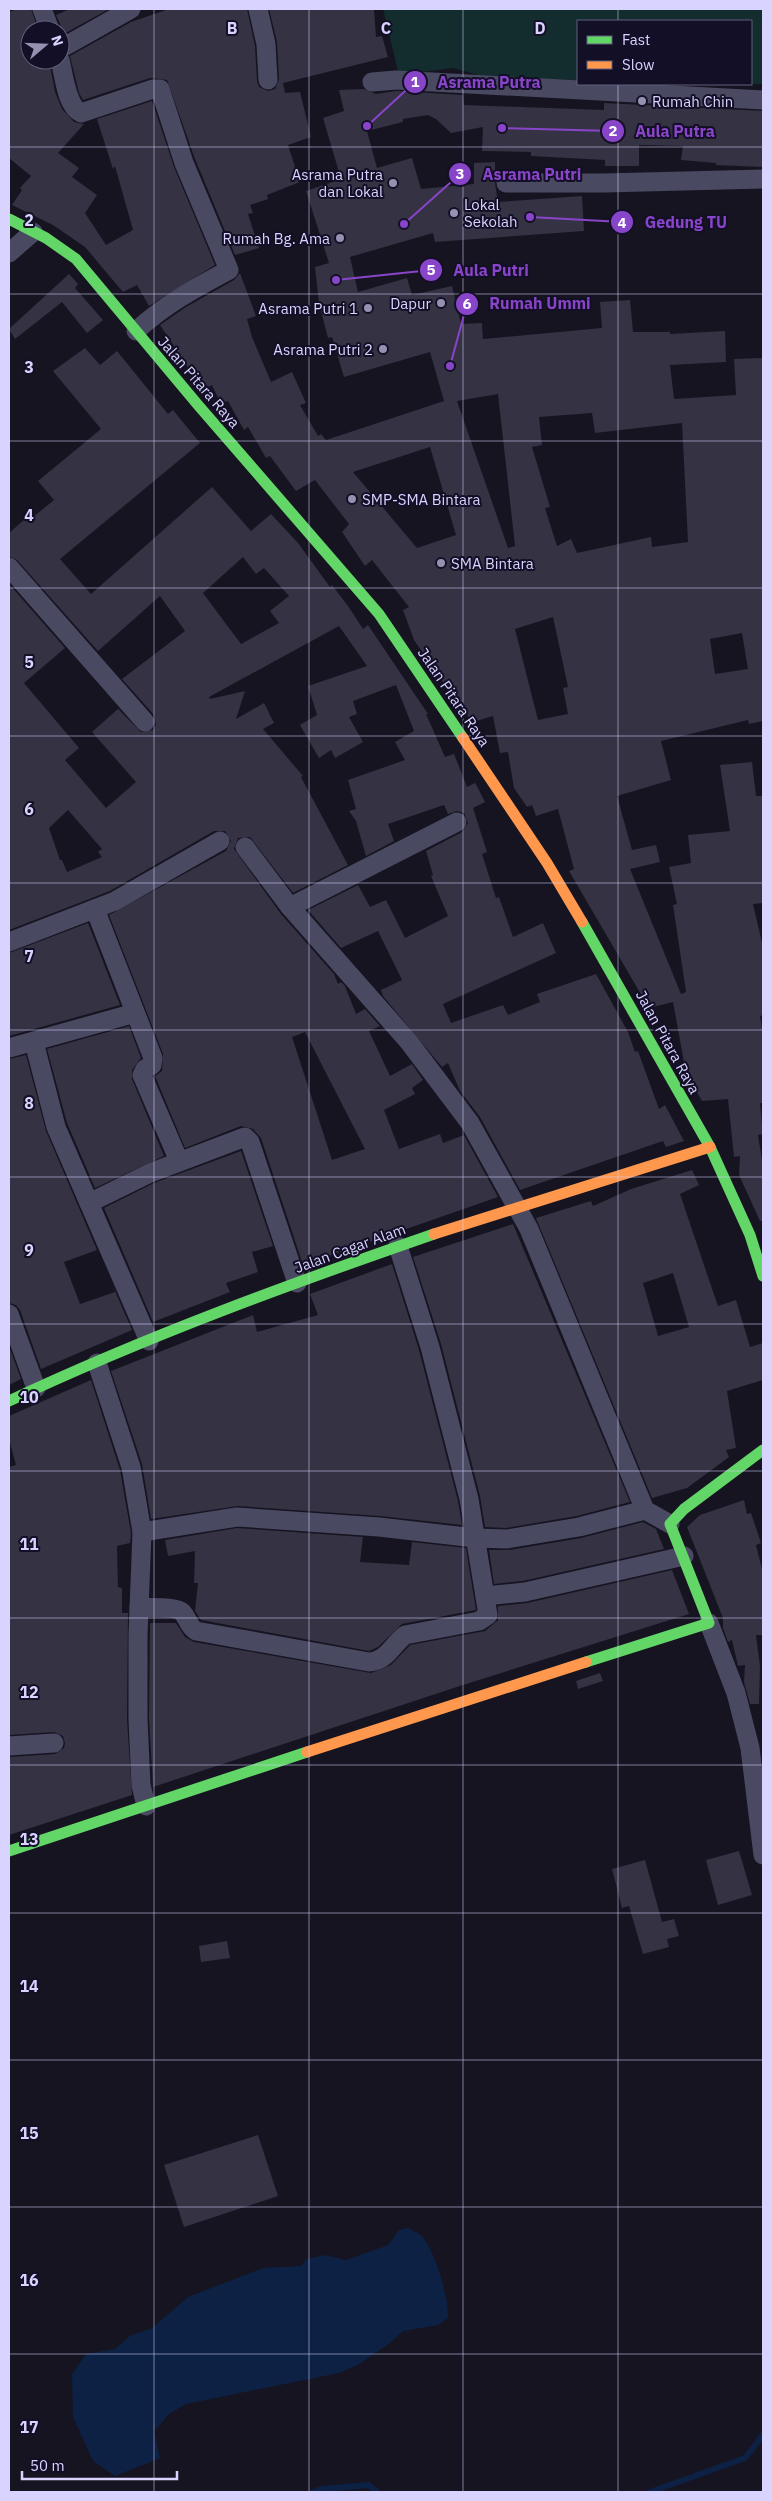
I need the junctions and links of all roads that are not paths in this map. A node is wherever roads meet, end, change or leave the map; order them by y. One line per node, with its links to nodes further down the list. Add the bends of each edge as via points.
1 (131, 9): 3 (street)
2 (258, 9): 5 (street, via 266,44)
3 (70, 43)
4 (63, 70): 13 (street, via 71,100 81,113 160,89 184,163 229,270 180,296)
5 (268, 80)
6 (372, 82): 7 (street, via 396,80)
7 (763, 100)
8 (763, 179): 9 (street)
9 (506, 183)
10 (9, 219): 11 (street, Jalan Pitara Raya)
11 (33, 232): 12 (street); 13 (street, Jalan Pitara Raya, via 76,259)
12 (9, 253)
13 (136, 332): 25 (street, Jalan Pitara Raya, via 379,614 547,863)
14 (9, 566): 15 (street)
15 (145, 722)
16 (457, 822): 19 (street)
17 (220, 841): 20 (street, via 115,901)
18 (245, 847): 19 (street)
19 (290, 907): 28 (street, via 409,1042 437,1079 470,1123)
20 (95, 909): 21 (street); 22 (street)
21 (9, 942)
22 (135, 1014): 23 (street); 26 (street, via 154,1062 142,1075)
23 (34, 1042): 24 (street); 27 (street, via 56,1127)
24 (9, 1048)
25 (710, 1147): 28 (street, Jalan Cagar Alam, via 627,1176); 30 (street, Jalan Pitara Raya, via 750,1235)
26 (180, 1161): 27 (street); 31 (street, via 237,1138 247,1138)
27 (89, 1203): 33 (street)
28 (516, 1207): 29 (street, Jalan Cagar Alam); 38 (street, via 529,1229)
29 (398, 1246): 31 (street, Jalan Cagar Alam); 41 (street, via 430,1347 469,1499)
30 (763, 1276)
31 (297, 1283): 33 (street, Jalan Cagar Alam)
32 (9, 1314): 35 (street)
33 (148, 1341): 34 (street, Jalan Cagar Alam)
34 (97, 1363): 35 (street, Jalan Cagar Alam); 40 (street, via 131,1466)
35 (36, 1388): 36 (street, Jalan Cagar Alam)
36 (9, 1402)
37 (763, 1450): 39 (street, via 684,1509)
38 (645, 1510): 39 (street); 41 (street, via 537,1535 507,1539)
39 (670, 1524): 42 (street)
40 (142, 1532): 41 (street, via 237,1517 379,1527); 44 (street)
41 (475, 1538): 43 (street)
42 (684, 1556): 43 (street, via 525,1592); 45 (street)
43 (485, 1596): 44 (street, via 488,1615 485,1619 405,1635 383,1659 369,1662 196,1631 176,1609)
44 (139, 1608): 48 (street, via 138,1719 141,1785)
45 (709, 1623): 48 (street); 50 (street, via 736,1693 750,1748)
46 (54, 1742): 47 (street)
47 (9, 1746)
48 (146, 1806): 49 (street)
49 (9, 1851)
50 (763, 1855)

